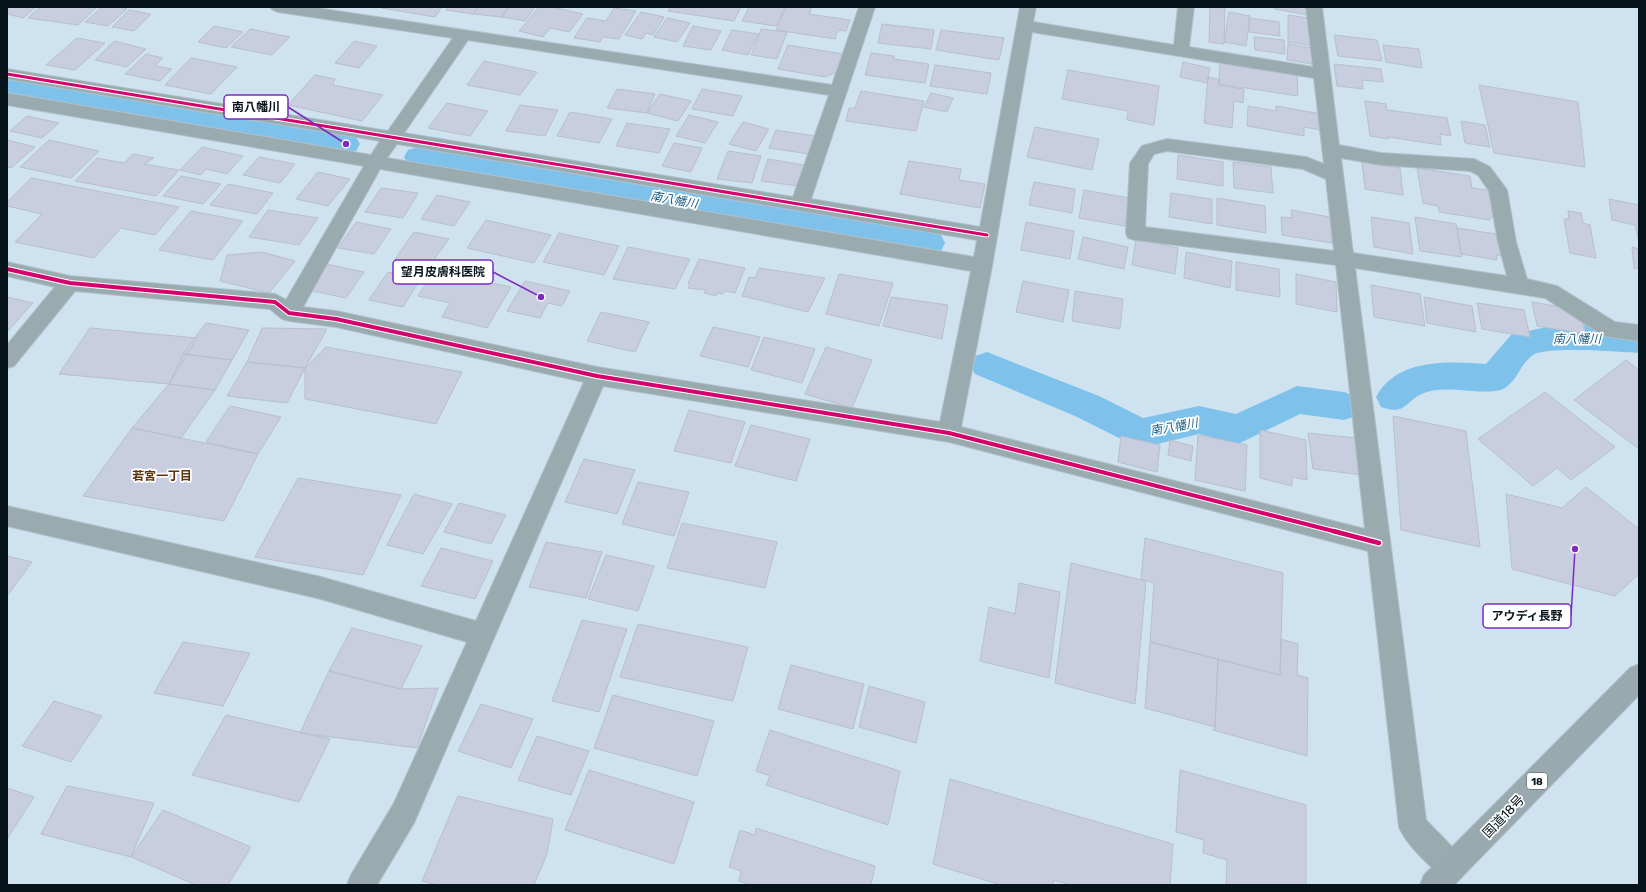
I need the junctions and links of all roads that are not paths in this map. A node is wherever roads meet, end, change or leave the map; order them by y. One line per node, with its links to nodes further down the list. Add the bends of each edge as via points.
1 (278, 7): 6 (street)
2 (867, 7): 12 (street)
3 (1028, 7): 7 (street)
4 (1186, 7): 9 (street)
5 (1314, 7): 11 (street)
6 (349, 12): 8 (street)
7 (1024, 26): 9 (street); 19 (street)
8 (463, 36): 12 (street); 14 (street)
9 (1181, 50): 11 (street)
10 (7, 74): 14 (street)
11 (1322, 74): 15 (street)
12 (838, 92): 18 (street)
13 (7, 99): 16 (street)
14 (391, 137): 16 (street); 18 (street)
15 (1331, 150): 17 (street); 24 (street, via 1381,159 1474,165 1484,171 1498,190 1507,242)
16 (375, 162): 21 (street); 25 (street)
17 (1334, 175): 20 (street); 20 (street, via 1306,163 1167,145 1148,150 1139,163 1135,233)
18 (800, 204): 19 (street)
19 (987, 236): 21 (street)
20 (1344, 259): 24 (street); 31 (street)
21 (982, 266): 29 (street)
22 (7, 269): 23 (street)
23 (70, 284): 25 (street, via 275,302); 27 (street)
24 (1519, 285): 26 (street, via 1550,291 1611,330)
25 (289, 313): 28 (street, via 336,319)
26 (1639, 333)
27 (7, 360)
28 (597, 376): 29 (street); 32 (street)
29 (949, 433): 31 (street)
30 (7, 516): 32 (street, via 321,588)
31 (1379, 543): 34 (street, via 1412,827)
32 (482, 635): 35 (street, via 404,813)
33 (1639, 677): 34 (highway, 国道18号 / 18)
34 (1443, 876)
35 (361, 885)

